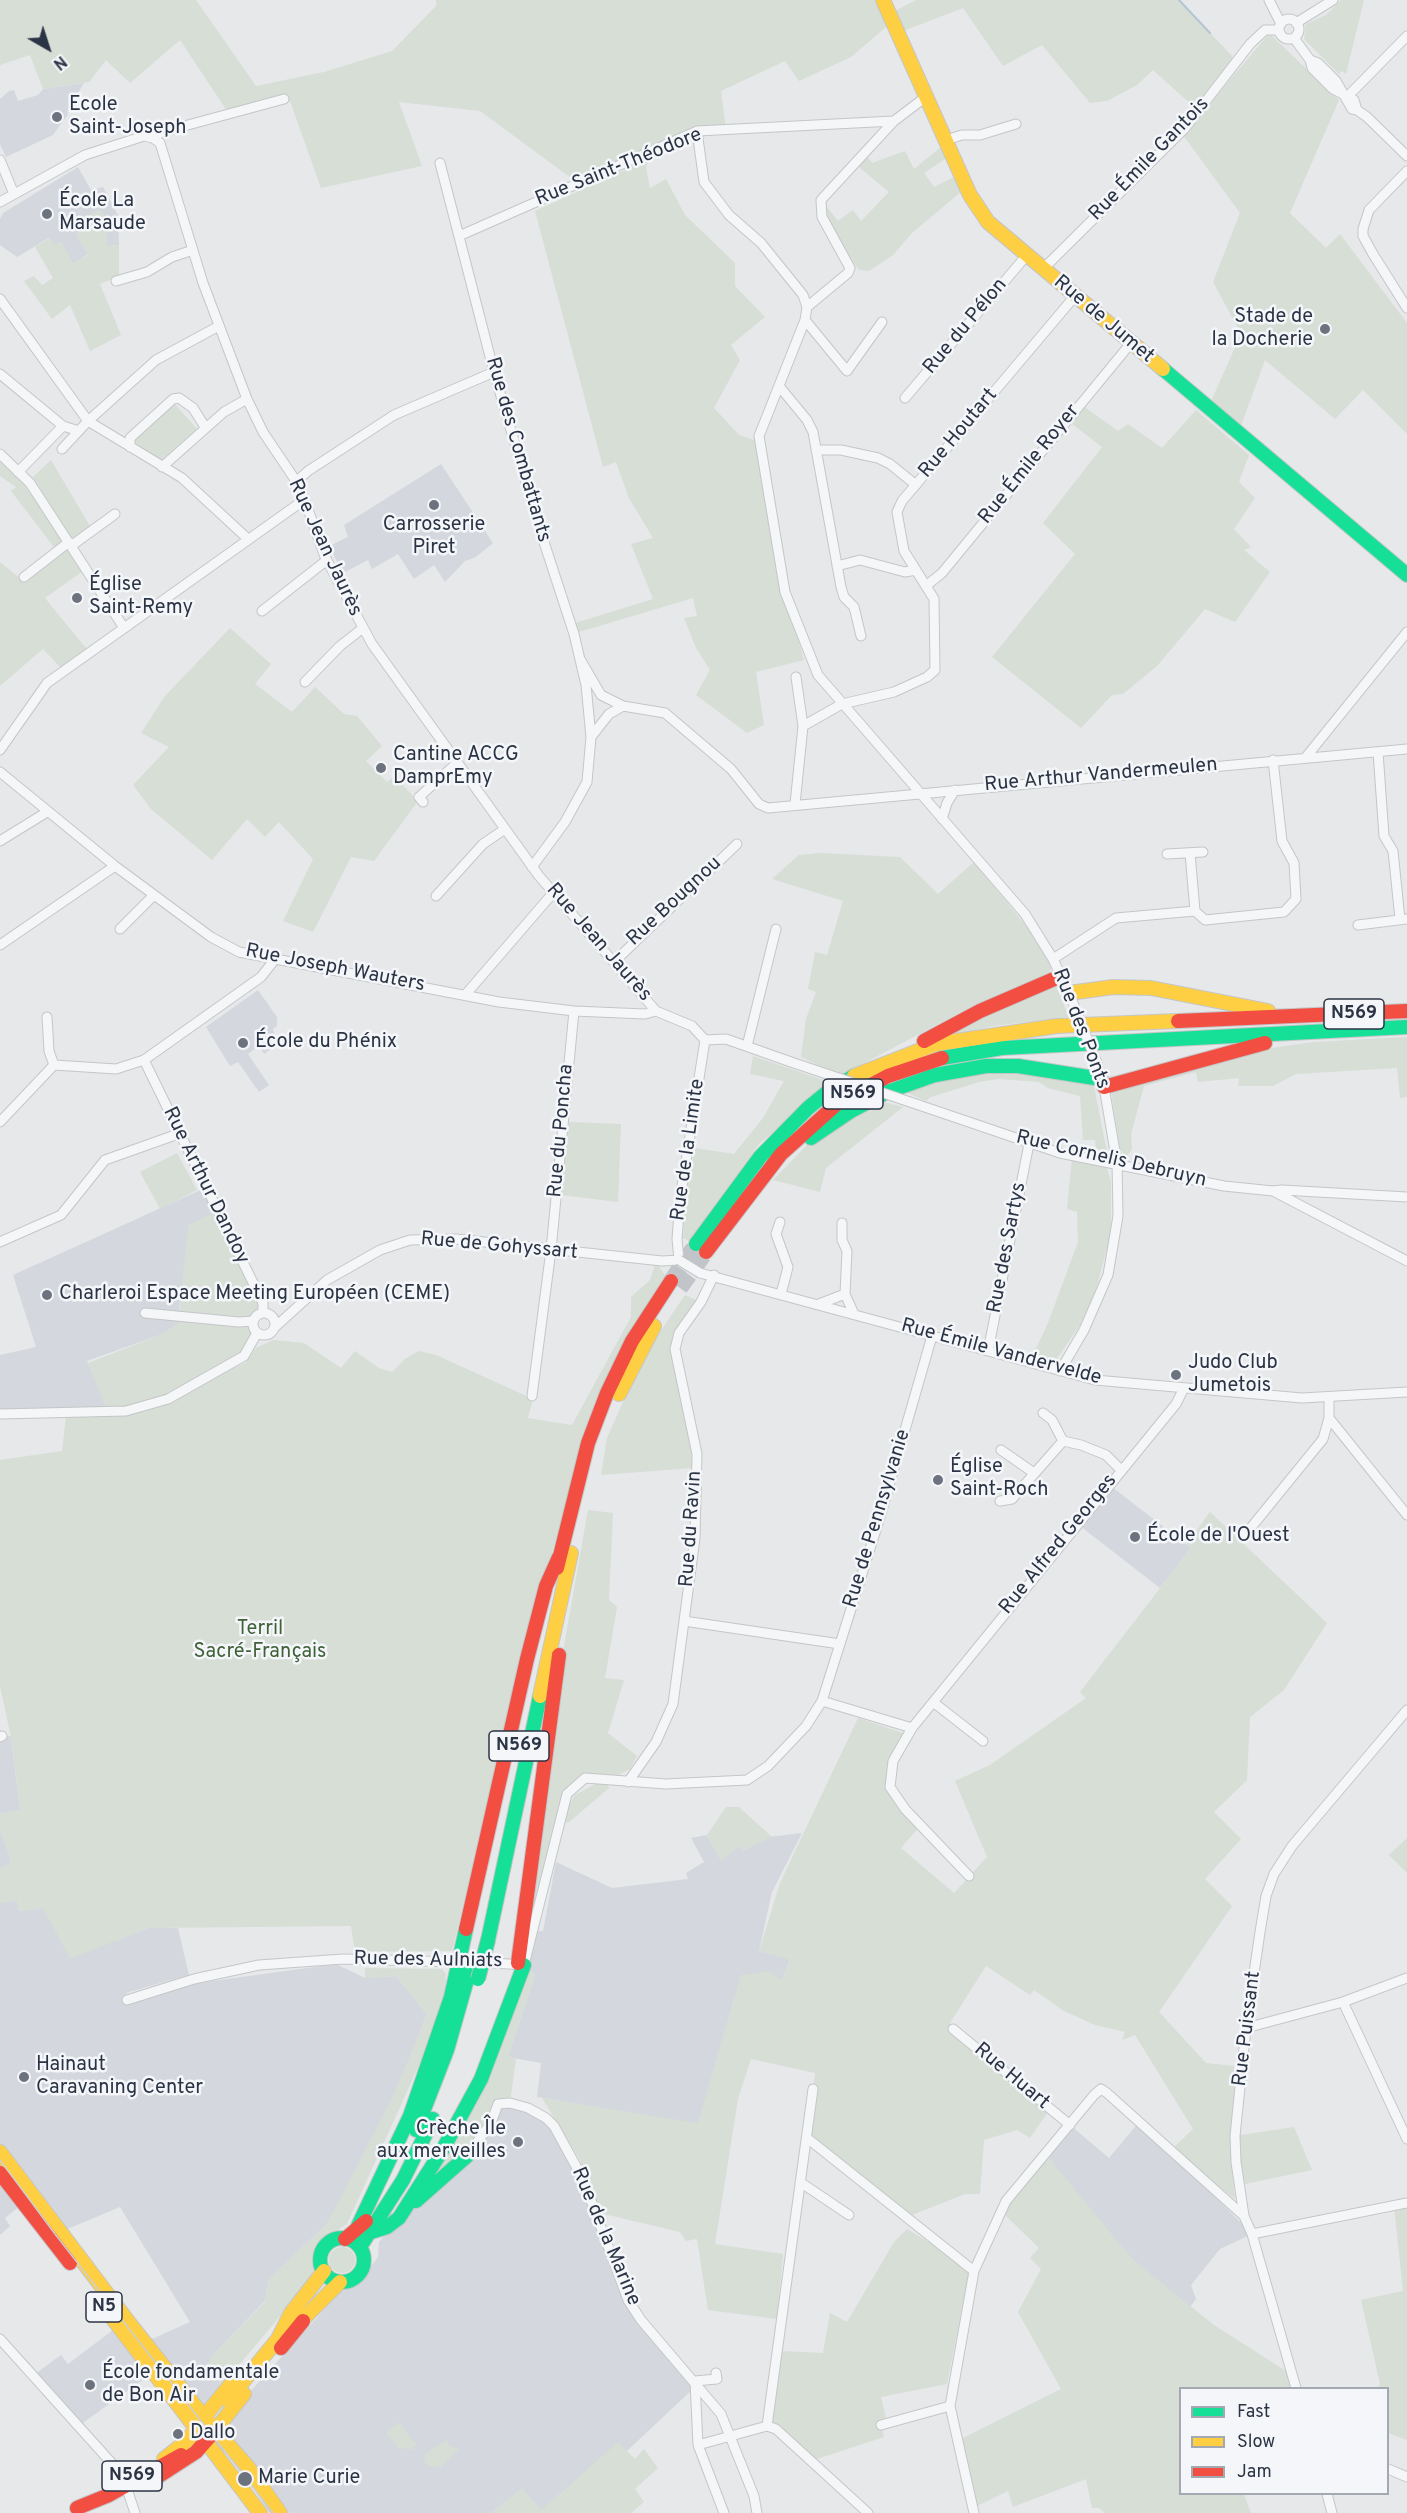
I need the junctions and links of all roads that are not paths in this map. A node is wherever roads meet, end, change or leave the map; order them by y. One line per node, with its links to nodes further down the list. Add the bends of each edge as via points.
1 (882, 0): 8 (main road, Rue de Jumet)
2 (1269, 0): 5 (street)
3 (1333, 0): 4 (street)
4 (1296, 23): 5 (street, via 1289,20); 7 (street, via 1298,30)
5 (1280, 27): 7 (street, via 1284,38); 25 (street, Rue Émile Gantois, via 1265,30 1250,44 1185,128)
6 (1407, 36): 9 (street)
7 (1293, 38): 9 (street, via 1312,68)
8 (927, 96): 11 (street); 15 (main road, Rue de Jumet)
9 (1346, 98): 16 (street, via 1352,110 1358,110)
10 (284, 99): 14 (street, via 162,132)
11 (894, 121): 13 (street, Rue Saint-Théodore); 29 (street, via 820,200 822,218 850,268)
12 (1016, 124): 15 (street)
13 (697, 131): 22 (street, Rue Saint-Théodore); 29 (street, via 704,182 729,215 761,243 803,295)
14 (153, 138): 20 (street, via 141,137 81,156); 23 (street, Rue Jean Jaurès, via 162,148)
15 (946, 140): 24 (main road, Rue de Jumet, via 980,211)
16 (1407, 156)
17 (0, 160): 20 (street)
18 (440, 163): 22 (street, Rue des Combattants)
19 (1407, 171): 30 (street, via 1369,210 1363,229 1373,254)
20 (14, 194): 21 (street)
21 (0, 201)
22 (459, 236): 35 (street, Rue des Combattants)
23 (193, 250): 26 (street, via 147,272); 33 (street, Rue Jean Jaurès)
24 (1027, 255): 25 (main road, Rue de Jumet); 39 (street, Rue du Pélon)
25 (1043, 269): 27 (main road, Rue de Jumet)
26 (116, 281)
27 (1075, 296): 34 (main road, Rue de Jumet); 51 (street, Rue Houtart)
28 (0, 299): 40 (street)
29 (807, 307): 31 (street, Rue des Ponts)
30 (1407, 308)
31 (805, 320): 32 (street, via 847,371); 37 (street, Rue des Ponts)
32 (882, 322)
33 (219, 326): 38 (street, Rue Jean Jaurès); 40 (street, via 156,360)
34 (1131, 343): 59 (main road, Rue de Jumet); 61 (street, Rue Émile Royer, via 942,573)
35 (494, 372): 50 (street, via 394,415); 67 (street, Rue des Combattants)
36 (0, 374): 41 (street)
37 (779, 386): 46 (street, via 807,420); 70 (street, Rue des Ponts, via 759,436 785,592 818,675)
38 (247, 399): 42 (street); 50 (street, Rue Jean Jaurès)
39 (906, 399)
40 (88, 421): 43 (street); 44 (street)
41 (63, 426): 43 (street); 49 (street)
42 (206, 427): 44 (street, via 192,408 179,398 173,399 130,438); 48 (street)
43 (79, 431): 45 (street)
44 (130, 447): 48 (street)
45 (62, 449)
46 (816, 450): 51 (street, via 841,450 878,458); 57 (street)
47 (0, 454): 49 (street)
48 (162, 467): 54 (street, via 197,490)
49 (18, 472): 55 (street, via 30,483)
50 (297, 482): 52 (street, Rue Jean Jaurès)
51 (916, 484): 58 (street, Rue Houtart, via 897,512 904,551)
52 (304, 500): 54 (street); 56 (street, Rue Jean Jaurès)
53 (115, 514): 55 (street)
54 (248, 539): 63 (street)
55 (70, 544): 60 (street); 63 (street)
56 (327, 560): 62 (street); 64 (street, Rue Jean Jaurès)
57 (837, 566): 58 (street, via 860,560 905,572); 66 (street, via 843,597 854,607)
58 (915, 570): 61 (street, Rue Houtart)
59 (1407, 575)
60 (24, 577)
61 (927, 585): 70 (street, via 933,599 935,669 927,677 894,692)
62 (262, 611)
63 (124, 628): 75 (street, via 47,683)
64 (363, 628): 69 (street); 79 (street, Rue Jean Jaurès)
65 (1407, 632): 77 (street)
66 (861, 636)
67 (580, 659): 71 (street, via 601,695); 73 (street, Rue des Combattants)
68 (796, 677): 72 (street)
69 (305, 682)
70 (842, 704): 72 (street); 82 (street, Rue des Ponts)
71 (623, 706): 73 (street, via 609,714); 84 (street, Rue Arthur Vandermeulen, via 664,713 731,769 759,804 768,808)
72 (802, 726): 84 (street)
73 (591, 737): 94 (street, Rue des Combattants, via 587,782 565,822)
74 (1407, 749): 76 (street, Rue Arthur Vandermeulen)
75 (0, 750)
76 (1378, 752): 77 (street, Rue Arthur Vandermeulen); 99 (street, via 1384,836 1393,852)
77 (1306, 757): 78 (street, Rue Arthur Vandermeulen)
78 (1273, 760): 81 (street, Rue Arthur Vandermeulen); 98 (street, via 1282,841 1294,862 1296,898 1284,912 1205,920)
79 (458, 763): 83 (street, via 419,798); 87 (street, Rue Jean Jaurès)
80 (0, 772): 85 (street, Rue Joseph Wauters)
81 (955, 790): 82 (street, Rue Arthur Vandermeulen); 86 (street)
82 (920, 793): 84 (street, Rue Arthur Vandermeulen); 86 (street, Rue des Ponts)
83 (423, 802)
84 (795, 804)
85 (47, 812): 88 (street); 93 (street, Rue Joseph Wauters)
86 (942, 819): 105 (street, Rue des Ponts, via 1024,914)
87 (505, 829): 94 (street, Rue Jean Jaurès); 97 (street, via 483,844)
88 (0, 842)
89 (737, 844): 106 (street, Rue Bougnou)
90 (1203, 852): 91 (street)
91 (1190, 853): 92 (street); 98 (street)
92 (1167, 854)
93 (115, 866): 96 (street, Rue Joseph Wauters); 103 (street)
94 (532, 867): 95 (street, Rue Jean Jaurès)
95 (553, 893): 106 (street, Rue Jean Jaurès); 109 (street)
96 (154, 895): 101 (street); 104 (street, Rue Joseph Wauters, via 211,937 239,952)
97 (436, 896)
98 (1195, 911): 105 (street, via 1116,918)
99 (1403, 919): 100 (street)
100 (1358, 925)
101 (120, 929)
102 (776, 929): 118 (street)
103 (0, 945)
104 (276, 958): 109 (street, Rue Joseph Wauters); 119 (street, via 261,977)
105 (1053, 959): 107 (street, Rue des Ponts)
106 (614, 962): 111 (street, Rue Jean Jaurès)
107 (1061, 976): 108 (street, Rue des Ponts); 120 (main road, via 980,1011)
108 (1069, 993): 114 (main road, via 1113,987 1152,988); 122 (street, Rue des Ponts, bridge)
109 (466, 994): 110 (street, Rue Joseph Wauters)
110 (573, 1011): 111 (street, Rue Joseph Wauters); 133 (street, Rue du Poncha)
111 (656, 1011): 117 (street, Rue Jean Jaurès, via 692,1026)
112 (1407, 1011): 114 (main road, N569)
113 (47, 1017): 121 (street)
114 (1301, 1017): 120 (main road, N569, via 1057,1026 936,1044)
115 (1407, 1027): 116 (main road, N569)
116 (1320, 1032): 122 (main road, via 1247,1046); 129 (main road, N569, via 1012,1047 938,1059 888,1076 839,1102 781,1154)
117 (705, 1040): 118 (street, Rue Cornelis Debruyn, via 726,1039); 134 (street, Rue de la Limite, via 680,1199)
118 (747, 1046): 125 (street, Rue Cornelis Debruyn, bridge)
119 (144, 1060): 121 (street, via 116,1069); 124 (street, Rue Arthur Dandoy)
120 (886, 1061): 129 (main road, N569, via 830,1090 785,1130 760,1157 701,1248)
121 (54, 1065): 123 (street)
122 (1103, 1083): 126 (street, Rue des Ponts); 129 (main road, via 1049,1069 1018,1066 986,1066 935,1075 887,1092 815,1134)
123 (2, 1123)
124 (178, 1134): 132 (street, via 105,1160 61,1215); 140 (street, Rue Arthur Dandoy, via 262,1302)
125 (1029, 1144): 126 (street, Rue Cornelis Debruyn); 147 (street, Rue des Sartys)
126 (1117, 1163): 127 (street, Rue Cornelis Debruyn, via 1224,1186); 148 (street, Rue des Ponts, via 1118,1216 1108,1275 1084,1330)
127 (1273, 1191): 128 (street, Rue Cornelis Debruyn); 135 (street, Rue Cornelis Debruyn)
128 (1407, 1197)
129 (740, 1207)
130 (780, 1222): 137 (street, via 776,1234 788,1267)
131 (842, 1223): 138 (street, via 847,1251)
132 (0, 1242)
133 (551, 1250): 134 (street, Rue de Gohyssart); 144 (street, Rue de Gohyssart, via 456,1239 410,1240 387,1246 327,1280); 151 (street, Rue du Poncha)
134 (676, 1258): 136 (street, Rue Émile Vandervelde, bridge, via 700,1273)
135 (1407, 1261)
136 (714, 1275): 137 (street, Rue Émile Vandervelde); 165 (street, Rue du Ravin, via 701,1302 682,1327 675,1349 698,1454 695,1538)
137 (781, 1294): 139 (street, Rue Émile Vandervelde)
138 (845, 1294): 139 (street); 142 (street)
139 (819, 1304): 142 (street, Rue Émile Vandervelde)
140 (263, 1312): 143 (street); 144 (street, via 274,1320)
141 (145, 1313): 143 (street)
142 (854, 1314): 146 (street, Rue Émile Vandervelde)
143 (253, 1321): 145 (street)
144 (274, 1328): 145 (street, Rue de Gohyssart, via 270,1333)
145 (257, 1333): 154 (street, via 244,1356 168,1399 126,1411)
146 (932, 1336): 147 (street, Rue Émile Vandervelde); 166 (street, Rue de Pennsylvanie)
147 (988, 1351): 148 (street, Rue Émile Vandervelde)
148 (1060, 1371): 149 (street, Rue Émile Vandervelde, via 1095,1380)
149 (1184, 1388): 152 (street, Rue Émile Vandervelde); 158 (street, Rue Alfred Georges, via 1176,1404)
150 (1407, 1392): 152 (street, Rue Émile Vandervelde)
151 (532, 1396)
152 (1329, 1398): 155 (street)
153 (1043, 1413): 156 (street, via 1052,1420)
154 (0, 1414)
155 (1329, 1418): 161 (street); 162 (street, via 1323,1439)
156 (1063, 1441): 158 (street, via 1106,1455); 159 (street)
157 (1001, 1450): 159 (street)
158 (1121, 1470): 168 (street, Rue Alfred Georges)
159 (1034, 1473): 160 (street, via 1012,1498)
160 (1000, 1501)
161 (1407, 1515)
162 (1245, 1535)
163 (559, 1557): 164 (main road, N569, via 585,1455 607,1394 632,1341 675,1284 608,1420); 174 (main road, N569); 175 (main road, via 546,1586 532,1640)
164 (567, 1570): 174 (main road, N569); 176 (main road)
165 (684, 1621): 166 (street); 172 (street, Rue du Ravin, via 673,1704 656,1742)
166 (840, 1644): 167 (street, Rue de Pennsylvanie)
167 (822, 1701): 170 (street); 172 (street, Rue des Aulniats, via 806,1726 758,1774 735,1782)
168 (933, 1702): 170 (street, Rue Alfred Georges); 171 (street)
169 (1407, 1710): 180 (street, Rue Puissant, via 1292,1846 1274,1874 1266,1896)
170 (912, 1728): 173 (street, Rue Alfred Georges, via 893,1761 890,1787 905,1809)
171 (983, 1741)
172 (628, 1782): 176 (street, Rue des Aulniats, via 585,1778 567,1794)
173 (969, 1876)
174 (483, 1938): 194 (main road, N569, via 430,2099 380,2201); 195 (main road, N569, bridge, via 451,2073 418,2153)
175 (458, 1962): 176 (street, Rue des Aulniats); 178 (street, Rue des Aulniats, via 343,1959 260,1965 194,1978); 194 (main road, via 451,1997 419,2096)
176 (521, 1964): 190 (main road, via 482,2079)
177 (1407, 1977): 179 (street)
178 (127, 2000)
179 (1343, 2002): 180 (street); 185 (street)
180 (1246, 2028): 193 (street, Rue Puissant, via 1235,2136)
181 (953, 2029): 183 (street, Rue Huart)
182 (813, 2089): 184 (street)
183 (1070, 2125): 193 (street, via 1101,2089); 200 (street, via 1006,2201)
184 (807, 2138): 189 (street); 200 (street)
185 (1407, 2139)
186 (0, 2152): 211 (main road, N5)
187 (467, 2156): 190 (main road); 207 (street, Rue de la Marine, via 491,2123 498,2104 528,2108 546,2118 583,2179 628,2300)
188 (0, 2173): 211 (main road, N5)
189 (801, 2182): 192 (street); 213 (street)
190 (426, 2187): 195 (main road, via 392,2224)
191 (1407, 2203): 196 (street)
192 (849, 2215)
193 (1244, 2217): 196 (street, Rue Puissant)
194 (358, 2226): 197 (main road)
195 (371, 2232): 198 (main road)
196 (1252, 2234): 208 (street, Rue Puissant)
197 (345, 2239): 198 (main road); 199 (main road, via 334,2240 322,2251 320,2262)
198 (360, 2247): 201 (main road, via 364,2257 362,2270 352,2280)
199 (324, 2271): 201 (main road); 202 (main road)
200 (974, 2271): 210 (street)
201 (340, 2282): 203 (main road)
202 (291, 2313): 205 (main road); 211 (main road, N569)
203 (303, 2321): 205 (main road); 214 (main road, N569)
204 (0, 2339): 220 (street)
205 (278, 2339): 209 (main road)
206 (716, 2373): 207 (street, via 717,2379)
207 (695, 2381): 215 (street, Rue de la Marine, via 721,2414); 216 (street)
208 (1296, 2387)
209 (228, 2400)
210 (950, 2406): 212 (street); 229 (street)
211 (200, 2422): 214 (main road, N5); 220 (main road, N569, via 188,2440)
212 (881, 2425)
213 (766, 2426): 215 (street); 228 (street, via 776,2429)
214 (211, 2435): 220 (main road, N569, via 179,2465); 224 (main road, N5); 225 (main road, N5, via 269,2494)
215 (730, 2437): 216 (street); 227 (street, Rue de la Marine)
216 (698, 2445): 226 (street)
217 (181, 2455): 222 (main road)
218 (1389, 2469): 219 (street)
219 (1407, 2477)
220 (127, 2486): 222 (main road, N569); 223 (street)
221 (1328, 2495): 230 (street)
222 (80, 2512)
223 (135, 2513)
224 (260, 2513)
225 (280, 2513)
226 (724, 2513)
227 (757, 2513)
228 (868, 2513)
229 (974, 2513)
230 (1332, 2513)

